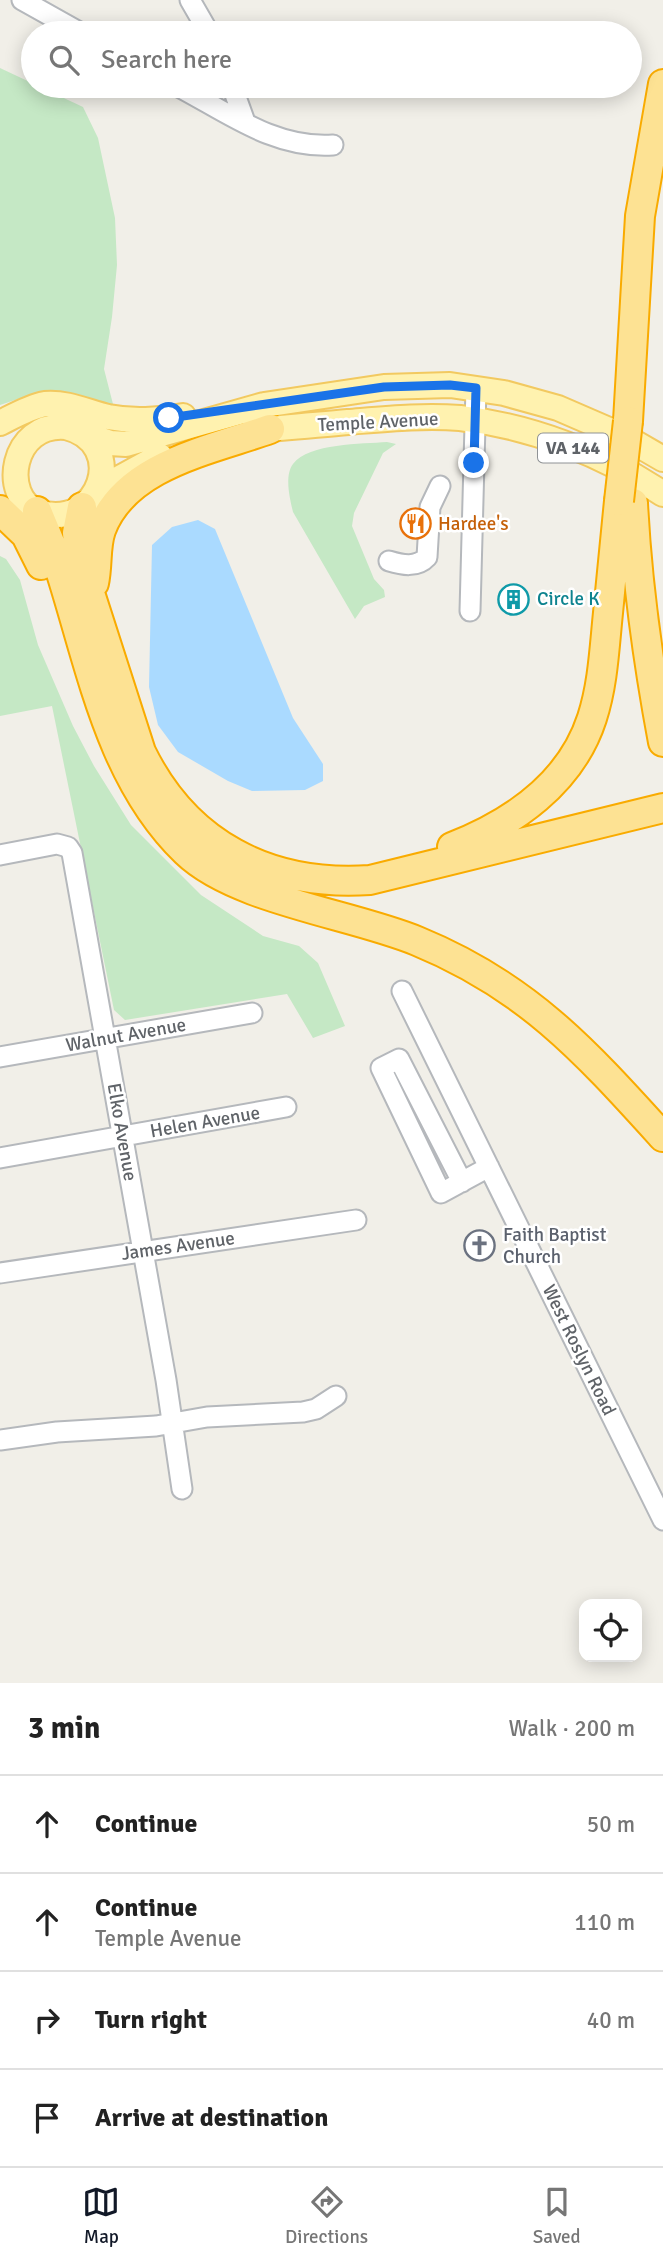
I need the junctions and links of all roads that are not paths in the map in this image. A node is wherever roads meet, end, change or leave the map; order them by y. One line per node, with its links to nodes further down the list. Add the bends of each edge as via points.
1 (22, 0): 3 (street)
2 (190, 0): 4 (street)
3 (60, 21)
4 (199, 21)
5 (663, 84): 21 (highway, bridge, via 640,216)
6 (200, 98): 8 (street)
7 (236, 98): 8 (street)
8 (245, 122): 9 (street, via 286,142)
9 (333, 145)
10 (476, 388): 11 (main road, Temple Avenue / VA 144, via 384,387); 12 (street); 17 (main road, Temple Avenue / VA 144, via 558,408)
11 (267, 417): 12 (main road, Temple Avenue / VA 144); 13 (main road, via 144,421 49,404); 15 (main road, Temple Avenue / VA 144, via 131,443 114,444); 22 (main road, Temple Avenue / VA 144, via 128,472); 26 (highway, via 143,477 123,494 101,530)
12 (475, 420): 20 (main road, Temple Avenue / VA 144, via 536,434 585,453); 27 (street)
13 (0, 424)
14 (48, 428): 15 (main road, VA 144, via 66,427); 16 (main road, VA 144); 24 (main road, via 30,436 15,461 17,492)
15 (83, 434): 22 (main road, via 101,460 102,476)
16 (0, 441)
17 (663, 459)
18 (440, 486): 25 (street, via 430,507 427,557 414,565)
19 (0, 488): 24 (main road)
20 (663, 494)
21 (626, 501): 29 (highway); 34 (highway, via 598,692 586,734 554,782 511,819 451,848 384,869)
22 (88, 502): 24 (main road, VA 144, via 60,514); 26 (highway, via 78,524 77,547)
23 (0, 509): 28 (highway, via 31,543 62,622)
24 (32, 509): 28 (highway, via 60,569)
25 (389, 561)
26 (90, 596): 34 (highway, via 133,730 163,792 193,826 230,852 272,870)
27 (470, 611)
28 (82, 646): 32 (highway, via 123,763)
29 (663, 741)
30 (663, 808): 34 (highway, via 378,879)
31 (663, 820): 32 (highway, via 374,892 332,896 276,889 236,874)
32 (159, 821): 41 (highway, via 187,853 233,882 408,937 499,982 571,1038)
33 (0, 855): 37 (street, Elko Avenue, via 57,844 72,853)
34 (310, 878)
35 (402, 991): 43 (street, West Roslyn Road)
36 (252, 1013): 37 (street, Walnut Avenue)
37 (106, 1039): 38 (street, Walnut Avenue); 40 (street, Elko Avenue)
38 (0, 1057)
39 (286, 1107): 40 (street, Helen Avenue)
40 (123, 1137): 42 (street, Helen Avenue); 46 (street, Elko Avenue)
41 (663, 1137)
42 (0, 1158)
43 (489, 1167): 44 (street); 52 (street, West Roslyn Road)
44 (462, 1182): 44 (street, via 399,1059 381,1068 441,1193)
45 (356, 1220): 46 (street, James Avenue)
46 (142, 1251): 47 (street, James Avenue); 49 (street, Elko Avenue)
47 (0, 1273)
48 (336, 1396): 49 (street, via 303,1412)
49 (172, 1423): 50 (street); 51 (street, Elko Avenue)
50 (0, 1440)
51 (182, 1489)
52 (663, 1520)

